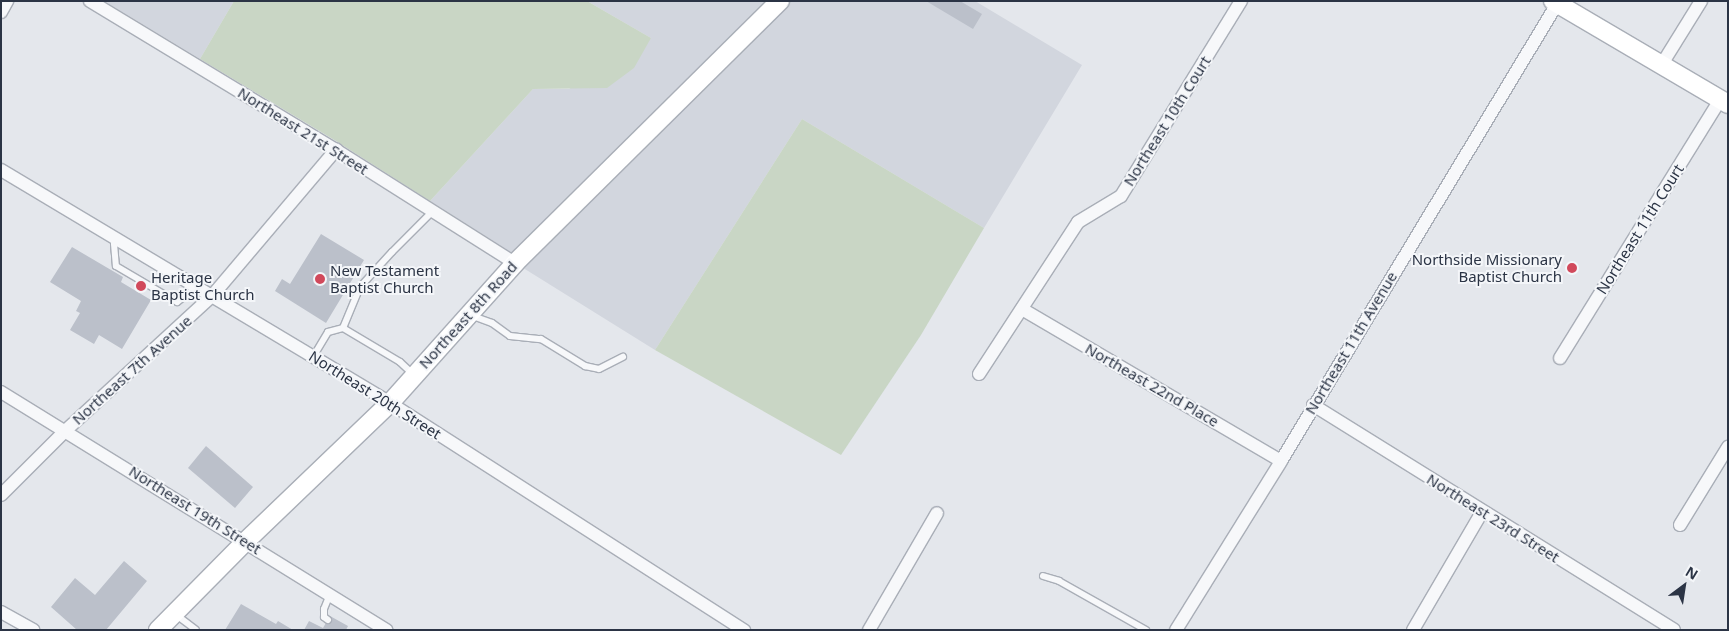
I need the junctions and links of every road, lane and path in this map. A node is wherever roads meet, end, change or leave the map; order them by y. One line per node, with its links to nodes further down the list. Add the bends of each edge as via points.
1 (7, 1): 7 (street)
2 (90, 1): 10 (street, Northeast 21st Street)
3 (780, 1): 14 (main road, Northeast 8th Road)
4 (1241, 1): 17 (street, Northeast 10th Court, via 1121,196 1078,222)
5 (1701, 1): 8 (street)
6 (1555, 3): 8 (main road); 27 (street, Northeast 11th Avenue)
7 (1, 12)
8 (1662, 64): 9 (main road)
9 (1724, 102): 22 (street, Northeast 11th Court)
10 (336, 150): 12 (street, Northeast 21st Street); 16 (street, Northeast 7th Avenue)
11 (1, 170): 13 (street, Northeast 20th Street)
12 (433, 212): 14 (street, Northeast 21st Street); 19 (lane, via 360,287)
13 (116, 238): 15 (street, Northeast 20th Street); 15 (lane, via 116,266 177,302)
14 (514, 263): 18 (main road, Northeast 8th Road)
15 (197, 287): 16 (street, Northeast 20th Street)
16 (212, 296): 20 (street, Northeast 20th Street); 28 (street, Northeast 7th Avenue)
17 (1022, 309): 23 (street, Northeast 10th Court); 30 (street, Northeast 22nd Place)
18 (468, 315): 21 (lane, via 492,323 510,336 541,340 586,366 599,369); 24 (main road, Northeast 8th Road)
19 (343, 328): 20 (lane, via 328,332); 24 (lane, via 400,362)
20 (313, 357): 26 (street, Northeast 20th Street)
21 (623, 357)
22 (1560, 358)
23 (979, 374)
24 (414, 375): 26 (main road, Northeast 8th Road)
25 (1, 392): 28 (street, Northeast 19th Street)
26 (390, 403): 35 (main road, Northeast 8th Road); 45 (street, Northeast 20th Street)
27 (1313, 405): 30 (street, Northeast 11th Avenue); 32 (street, Northeast 23rd Street)
28 (65, 430): 31 (street, Northeast 7th Avenue); 35 (street, Northeast 19th Street)
29 (1728, 447): 34 (street)
30 (1281, 461): 48 (street, Northeast 11th Avenue)
31 (1, 495)
32 (1482, 512): 49 (street); 50 (street, Northeast 23rd Street)
33 (937, 513): 46 (street)
34 (1680, 525)
35 (246, 541): 37 (street, Northeast 19th Street); 39 (main road, Northeast 8th Road)
36 (1043, 576): 47 (lane, via 1059,581)
37 (330, 594): 40 (lane, via 324,609 324,617); 44 (street, Northeast 19th Street)
38 (1, 612): 41 (street)
39 (174, 613): 42 (main road, Northeast 8th Road); 43 (lane)
40 (328, 620)
41 (33, 630)
42 (158, 630)
43 (196, 630)
44 (387, 630)
45 (744, 630)
46 (869, 630)
47 (1146, 630)
48 (1176, 630)
49 (1413, 630)
50 (1674, 630)

